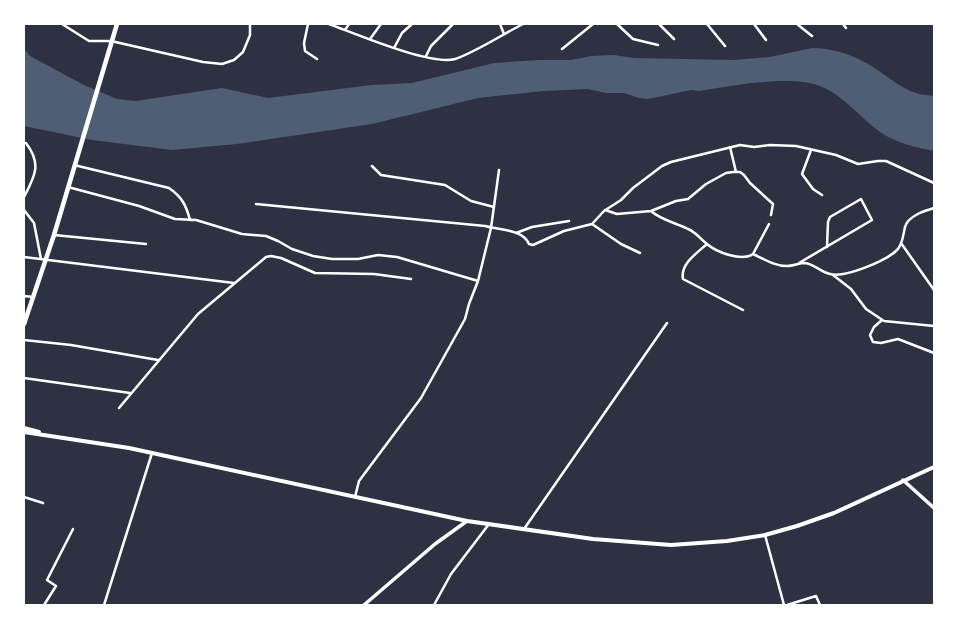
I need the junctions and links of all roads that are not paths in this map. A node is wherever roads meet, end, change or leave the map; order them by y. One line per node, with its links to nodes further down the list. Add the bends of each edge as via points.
1 (63, 24): 26 (street, via 89,41)
2 (116, 24): 26 (highway)
3 (250, 24): 26 (street, via 250,35 243,52 234,60 222,64)
4 (308, 24): 32 (street, via 305,51)
5 (329, 24): 20 (street)
6 (349, 24): 20 (street)
7 (381, 24): 23 (street)
8 (412, 24): 29 (street, via 402,33)
9 (453, 24): 31 (street)
10 (500, 24): 21 (street)
11 (523, 24): 21 (street)
12 (593, 24): 30 (street)
13 (617, 24): 27 (street, via 633,39)
14 (659, 24): 24 (street)
15 (707, 24): 28 (street)
16 (754, 24): 25 (street)
17 (797, 24): 22 (street)
18 (843, 24): 19 (street)
19 (846, 28)
20 (345, 30): 23 (street)
21 (504, 34): 31 (street, via 454,59)
22 (812, 36)
23 (370, 39): 29 (street)
24 (674, 39)
25 (766, 40)
26 (111, 41): 36 (highway)
27 (658, 45)
28 (725, 46)
29 (394, 48): 31 (street)
30 (562, 49)
31 (426, 56)
32 (317, 59)
33 (26, 143): 43 (street, via 36,161 35,174)
34 (730, 147): 35 (street, via 784,145); 39 (street); 48 (street, via 662,166)
35 (811, 150): 40 (street, via 836,155 856,164 890,162); 42 (street, via 802,174 813,189)
36 (74, 164): 41 (highway); 51 (street, via 169,188 181,196)
37 (372, 166): 45 (street, via 381,175 445,185 471,201)
38 (499, 170): 45 (street)
39 (736, 172): 49 (street, via 726,173 706,184 688,199 676,201); 50 (street, via 744,175 773,204)
40 (934, 183)
41 (68, 187): 51 (street, via 139,206 175,219); 57 (highway)
42 (822, 194)
43 (24, 197)
44 (256, 204): 55 (street)
45 (494, 207): 55 (street)
46 (934, 208): 58 (street, via 911,218 905,226)
47 (24, 210): 65 (street, via 34,223)
48 (605, 210): 49 (street, via 617,214); 53 (street)
49 (652, 212): 60 (street, via 660,218 689,229)
50 (771, 215)
51 (190, 220): 69 (street, via 242,234 266,236 313,256 332,259 358,259 378,255 397,257)
52 (570, 221): 56 (street, via 532,227)
53 (592, 224): 56 (street, via 564,231 533,245); 62 (street, via 621,244)
54 (769, 224): 63 (street)
55 (491, 228): 56 (street); 69 (street)
56 (516, 233)
57 (54, 235): 59 (street); 65 (highway)
58 (901, 243): 67 (street, via 898,250 871,265 845,275); 71 (street)
59 (146, 244)
60 (707, 244): 63 (street, via 726,254 745,257); 74 (street, via 689,260 682,278)
61 (827, 246): 61 (street, via 830,218 861,199 872,220); 66 (street)
62 (640, 253)
63 (753, 254): 66 (street, via 778,265)
64 (24, 257): 65 (street)
65 (43, 260): 70 (street); 73 (highway)
66 (796, 264): 67 (street, via 810,264)
67 (833, 275): 75 (street, via 852,289 866,309)
68 (411, 279): 70 (street, via 374,274 315,273 269,256)
69 (478, 281): 91 (street, via 462,325 421,398 359,482)
70 (234, 283): 81 (street, via 198,314)
71 (934, 290)
72 (24, 296): 73 (street)
73 (33, 297): 77 (highway)
74 (743, 310)
75 (882, 320): 78 (street); 80 (street, via 870,335 873,342 898,339)
76 (667, 323): 98 (street)
77 (24, 324)
78 (934, 326)
79 (24, 340): 81 (street, via 65,344)
80 (934, 353)
81 (158, 360): 83 (street)
82 (24, 378): 83 (street)
83 (130, 393): 84 (street)
84 (119, 408)
85 (24, 428): 87 (main road)
86 (24, 432): 87 (main road)
87 (56, 436): 88 (main road)
88 (152, 453): 91 (main road); 101 (street)
89 (934, 467): 90 (main road)
90 (903, 480): 94 (street); 99 (main road, via 816,521)
91 (355, 497): 95 (main road)
92 (24, 498): 93 (street)
93 (43, 503)
94 (934, 508)
95 (467, 521): 96 (main road); 102 (street, via 435,544)
96 (489, 524): 98 (main road); 103 (street, via 451,574)
97 (73, 529): 100 (street, via 47,580 56,586)
98 (524, 529): 99 (main road, via 593,539 671,545)
99 (765, 535): 104 (street)
100 (44, 605)
101 (104, 605)
102 (364, 605)
103 (434, 605)
104 (785, 605): 105 (street, via 816,596)
105 (820, 605)

